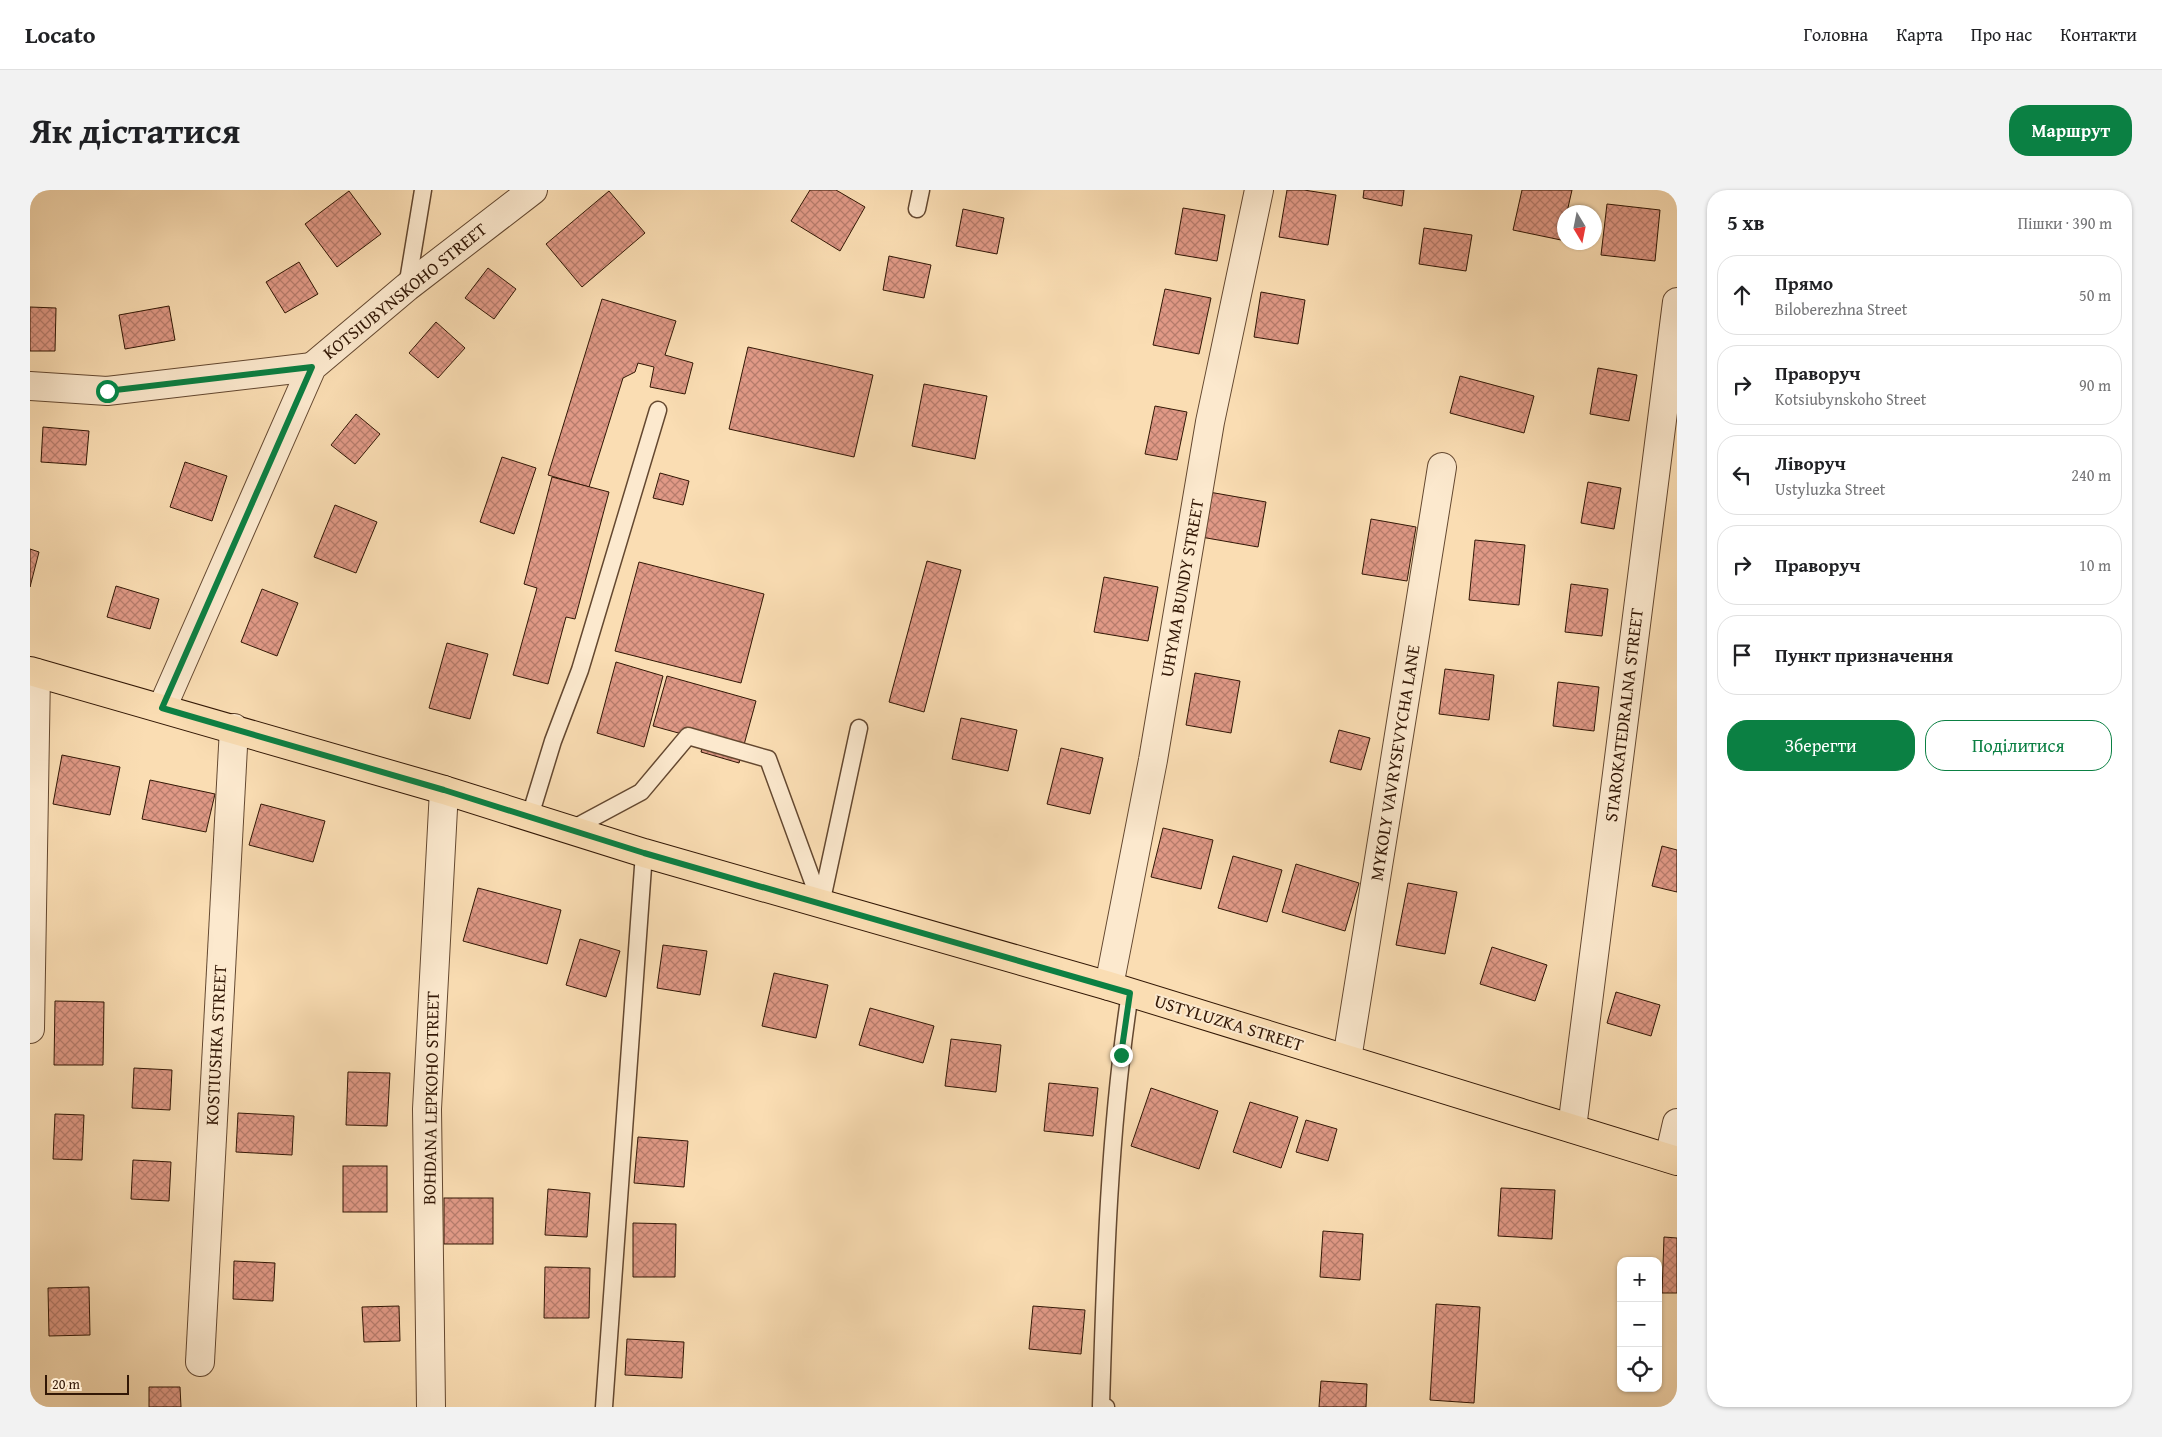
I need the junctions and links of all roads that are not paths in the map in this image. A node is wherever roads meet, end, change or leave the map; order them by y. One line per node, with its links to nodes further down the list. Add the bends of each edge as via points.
1 (423, 190): 6 (lane)
2 (533, 190): 6 (street, KOTSIUBYNSKOHO STREET)
3 (921, 190): 5 (lane)
4 (1259, 190): 21 (street, UHYMA BUNDY STREET, via 1210,422)
5 (917, 208)
6 (407, 287): 8 (street, KOTSIUBYNSKOHO STREET)
7 (1677, 302): 25 (street, STAROKATEDRALNA STREET)
8 (312, 367): 9 (street, via 107,391); 13 (street, KOTSIUBYNSKOHO STREET)
9 (30, 386)
10 (658, 410): 17 (lane, via 580,670 553,741)
11 (1442, 467): 23 (street, MYKOLY VAVRYSEVYCHA LANE)
12 (33, 672): 13 (main road, USTYLUZKA STREET); 22 (street)
13 (162, 708): 14 (main road, USTYLUZKA STREET)
14 (234, 728): 16 (main road, USTYLUZKA STREET); 27 (street, KOSTIUSHKA STREET)
15 (860, 728): 20 (lane)
16 (444, 790): 17 (main road, USTYLUZKA STREET); 28 (street, BOHDANA LEPKOHO STREET, via 427,1109)
17 (530, 816): 18 (main road, USTYLUZKA STREET)
18 (572, 829): 19 (main road, USTYLUZKA STREET); 20 (lane, via 642,792 688,736 768,759)
19 (644, 853): 20 (main road, USTYLUZKA STREET); 29 (lane)
20 (821, 904): 21 (main road, USTYLUZKA STREET)
21 (1120, 990): 23 (main road, USTYLUZKA STREET); 30 (lane, via 1121,1055 1106,1224 1101,1406)
22 (30, 1029)
23 (1347, 1059): 25 (main road, USTYLUZKA STREET)
24 (1677, 1123): 26 (street)
25 (1572, 1128): 26 (main road, USTYLUZKA STREET)
26 (1673, 1159)
27 (200, 1362)
28 (431, 1407)
29 (604, 1407)
30 (1106, 1407)

